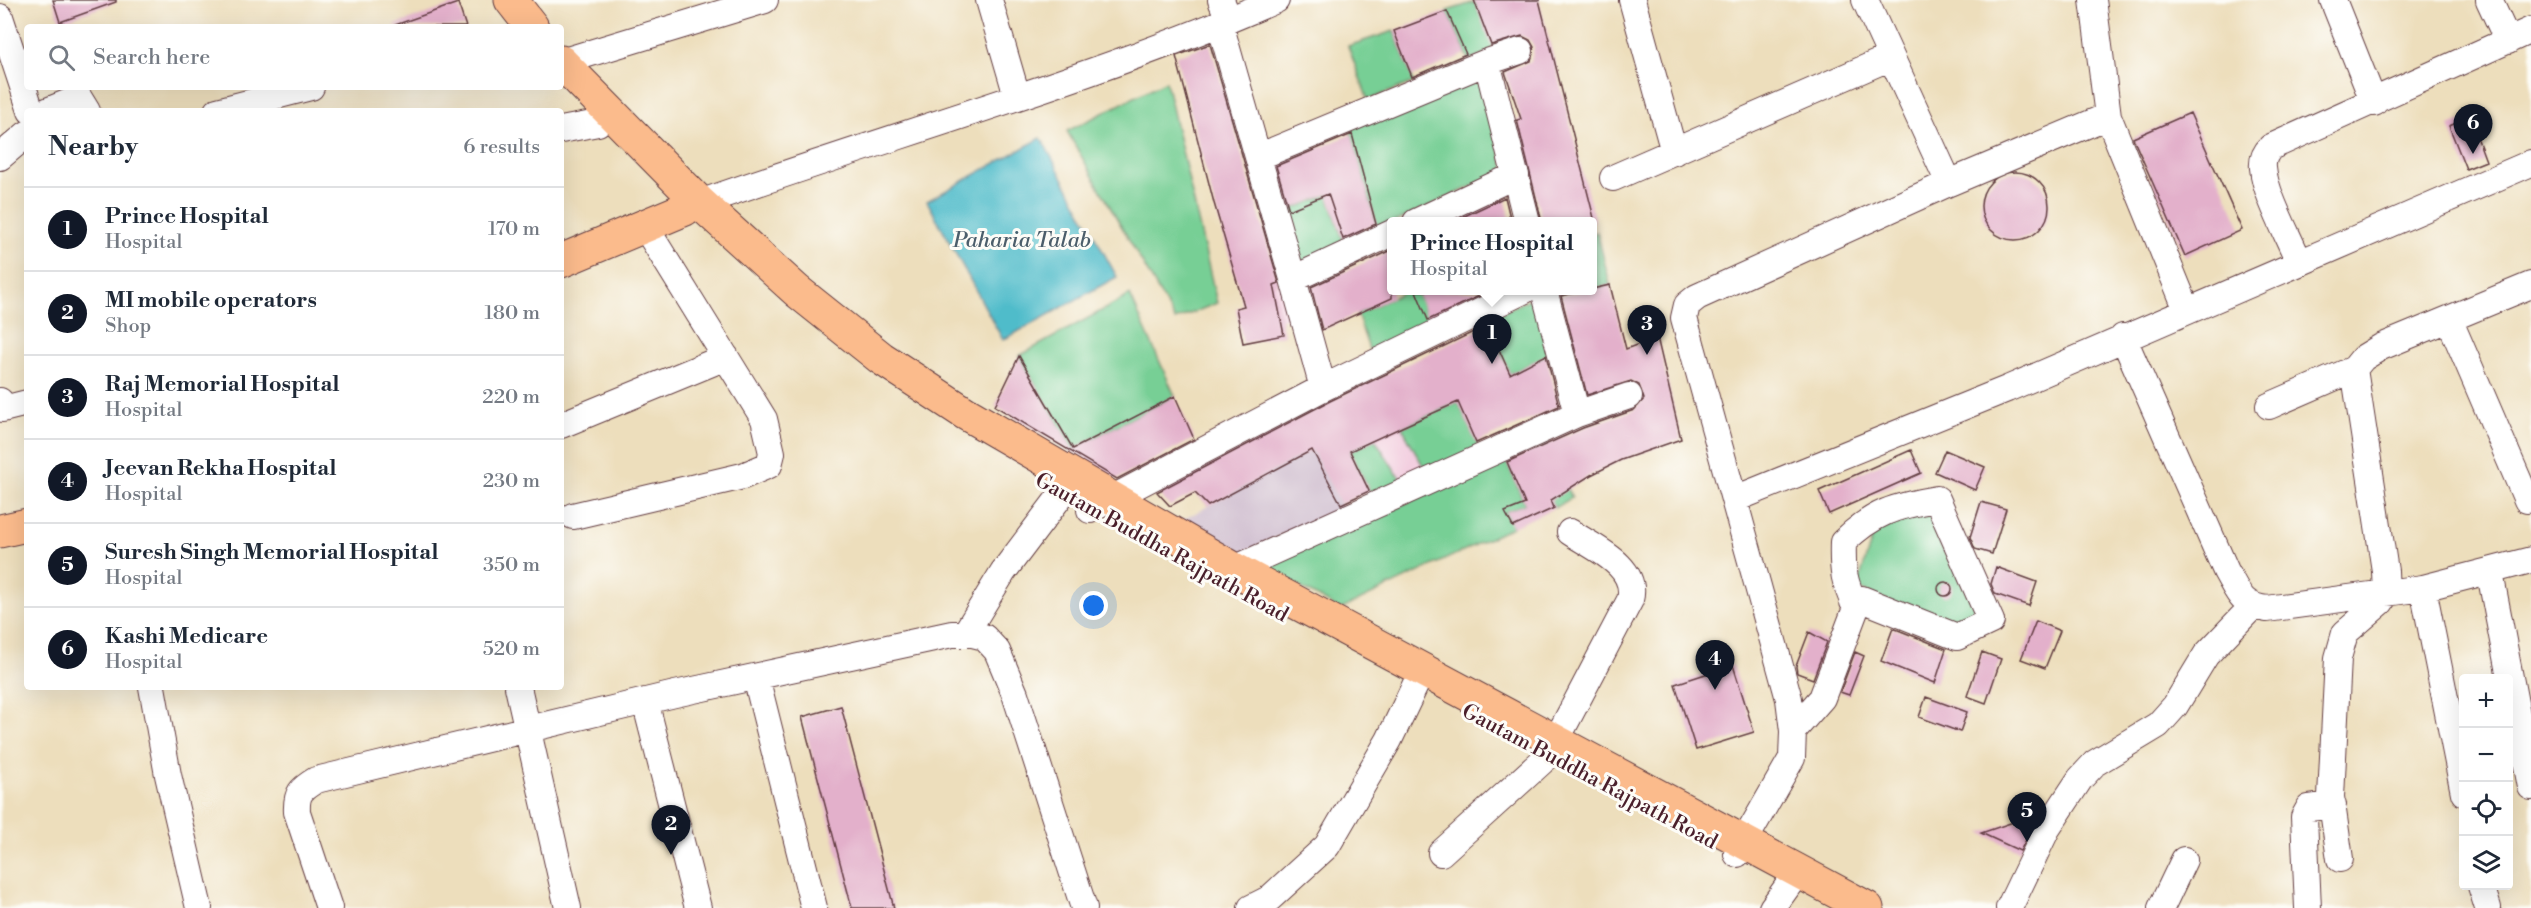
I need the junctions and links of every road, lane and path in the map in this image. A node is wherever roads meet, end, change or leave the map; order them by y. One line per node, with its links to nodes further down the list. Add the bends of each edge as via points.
1 (490, 0): 13 (main road)
2 (510, 0): 14 (main road)
3 (765, 0): 19 (street)
4 (989, 0): 26 (street)
5 (1276, 0): 11 (street)
6 (1632, 0): 36 (street)
7 (1865, 0): 18 (street)
8 (2093, 0): 32 (street)
9 (2333, 0): 27 (street)
10 (2489, 0): 16 (street)
11 (1223, 15): 26 (street, via 1126,60); 38 (street)
12 (0, 17): 24 (street)
13 (510, 24)
14 (530, 24)
15 (2531, 30): 16 (street)
16 (2508, 41): 27 (street)
17 (1520, 51): 20 (street)
18 (1891, 57): 36 (street); 42 (street)
19 (564, 61)
20 (1487, 62): 38 (street); 40 (street)
21 (564, 65): 43 (main road)
22 (564, 87): 33 (main road, Gautam Buddha Rajpath Road)
23 (24, 90): 28 (street)
24 (24, 90)
25 (299, 90): 31 (street)
26 (1017, 96): 43 (street)
27 (2374, 103): 49 (street, via 2271,147 2265,154 2266,182)
28 (30, 108)
29 (54, 108): 30 (street, via 79,98)
30 (85, 108)
31 (229, 108)
32 (2108, 116): 42 (street); 54 (street)
33 (598, 123): 34 (street); 43 (main road, Gautam Buddha Rajpath Road)
34 (564, 129)
35 (24, 137): 37 (street)
36 (1674, 152): 41 (street)
37 (0, 157)
38 (1258, 157): 50 (street)
39 (2531, 163): 49 (street)
40 (1516, 175): 44 (street); 45 (street)
41 (1613, 178)
42 (1949, 183): 67 (street, via 1697,297 1687,305 1684,318)
43 (693, 206): 46 (main road); 66 (main road, Gautam Buddha Rajpath Road, via 734,256 840,347 993,453); 69 (main road, via 881,358)
44 (1427, 217)
45 (1526, 217)
46 (644, 225): 48 (main road); 57 (street)
47 (1387, 235): 50 (street)
48 (564, 260)
49 (2299, 262): 54 (street)
50 (1293, 279): 59 (street)
51 (2531, 285): 55 (street)
52 (1517, 295): 59 (street)
53 (1545, 295): 64 (street)
54 (2187, 310): 56 (street)
55 (2449, 319): 58 (street, via 2381,347); 68 (street)
56 (2123, 338): 67 (street); 80 (street, via 2226,571)
57 (726, 357): 65 (street); 70 (street, via 764,419 772,453 769,465 743,476)
58 (2354, 369): 63 (street); 78 (street)
59 (1323, 388): 69 (street)
60 (1629, 396): 64 (street)
61 (0, 401): 62 (street, via 3,409)
62 (24, 404)
63 (2269, 406)
64 (1577, 414): 75 (street)
65 (564, 424)
66 (1062, 494): 69 (main road, Gautam Buddha Rajpath Road); 81 (street, via 1003,572)
67 (1735, 499): 88 (street, via 1789,699)
68 (2527, 500)
69 (1101, 505): 75 (main road); 82 (main road, Gautam Buddha Rajpath Road)
70 (573, 516)
71 (24, 526): 72 (main road)
72 (0, 531)
73 (1569, 532): 89 (street, via 1629,574 1633,588)
74 (2531, 560): 76 (street)
75 (1234, 569): 82 (main road)
76 (2490, 573): 77 (street); 91 (street)
77 (2423, 588): 78 (street); 90 (street)
78 (2386, 593): 80 (street, via 2268,609); 92 (street, via 2345,633 2341,643)
79 (1853, 602): 79 (street, via 1862,598 1958,637 1991,621 1937,499 1896,506 1859,527 1843,543 1842,573); 88 (street, via 1856,608 1822,698)
80 (2252, 607): 108 (street, via 2206,655 2175,706 2158,725 2096,763 2080,779 2047,829)
81 (965, 634): 83 (street); 104 (street, via 984,638 998,651)
82 (1419, 676): 89 (main road, Gautam Buddha Rajpath Road); 105 (street, via 1389,740 1327,846 1269,899)
83 (756, 677): 86 (street); 103 (street)
84 (153, 690): 99 (street)
85 (519, 690): 87 (street)
86 (645, 701): 87 (street); 102 (street)
87 (526, 730): 100 (street, via 316,780 300,789 297,812); 101 (street)
88 (1793, 731): 93 (street, via 1792,758)
89 (1552, 748): 93 (main road, Gautam Buddha Rajpath Road); 94 (street)
90 (2461, 782)
91 (2531, 787)
92 (2333, 805): 95 (street); 110 (street, via 2308,808 2304,817)
93 (1741, 848): 98 (main road, Gautam Buddha Rajpath Road); 107 (main road)
94 (1441, 853)
95 (2340, 859)
96 (2184, 860): 109 (street)
97 (2483, 890): 111 (street)
98 (1781, 896): 106 (main road, Gautam Buddha Rajpath Road)
99 (199, 908)
100 (329, 908)
101 (568, 908)
102 (698, 908)
103 (814, 908)
104 (1084, 908)
105 (1251, 908)
106 (1834, 908)
107 (1867, 908)
108 (2009, 908)
109 (2161, 908)
110 (2308, 908)
111 (2488, 908)

